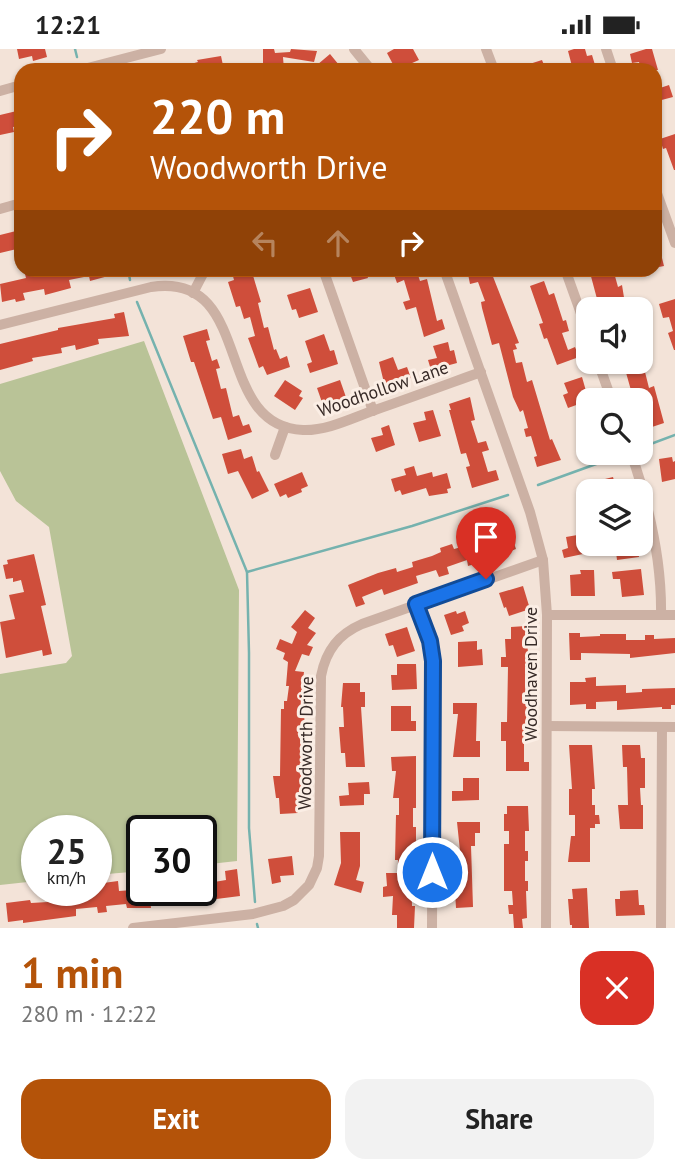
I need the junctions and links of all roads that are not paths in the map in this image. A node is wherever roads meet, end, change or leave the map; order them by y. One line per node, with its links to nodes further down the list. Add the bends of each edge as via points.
1 (109, 49): 4 (street)
2 (161, 49): 4 (street)
3 (354, 49): 6 (street)
4 (110, 62): 5 (street)
5 (106, 63)
6 (365, 63)
7 (662, 207): 8 (street)
8 (675, 243)
9 (201, 277): 13 (street)
10 (326, 277): 17 (street)
11 (447, 277): 16 (street, Woodhaven Drive)
12 (568, 277): 14 (street)
13 (193, 293): 15 (street, via 174,286 151,287); 18 (street, via 220,320 252,401)
14 (576, 300)
15 (0, 325)
16 (481, 372): 17 (street, Woodhollow Lane); 21 (street, Woodhaven Drive)
17 (373, 411): 18 (street, Woodhollow Lane, via 321,428)
18 (285, 427): 19 (street)
19 (275, 455)
20 (634, 465): 24 (street, via 653,530)
21 (542, 560): 22 (street, Woodworth Drive); 23 (street, Woodhaven Drive)
22 (416, 604): 29 (street, Woodworth Drive, via 349,629 326,658 320,683 319,856 305,890 289,904 269,911); 30 (street, via 433,661)
23 (547, 615): 24 (street); 26 (street, Woodhaven Drive)
24 (662, 615): 25 (street)
25 (675, 615)
26 (547, 726): 27 (street); 31 (street, Woodhaven Drive)
27 (662, 727): 28 (street); 32 (street)
28 (675, 727)
29 (133, 928)
30 (432, 928)
31 (546, 928)
32 (661, 928)

